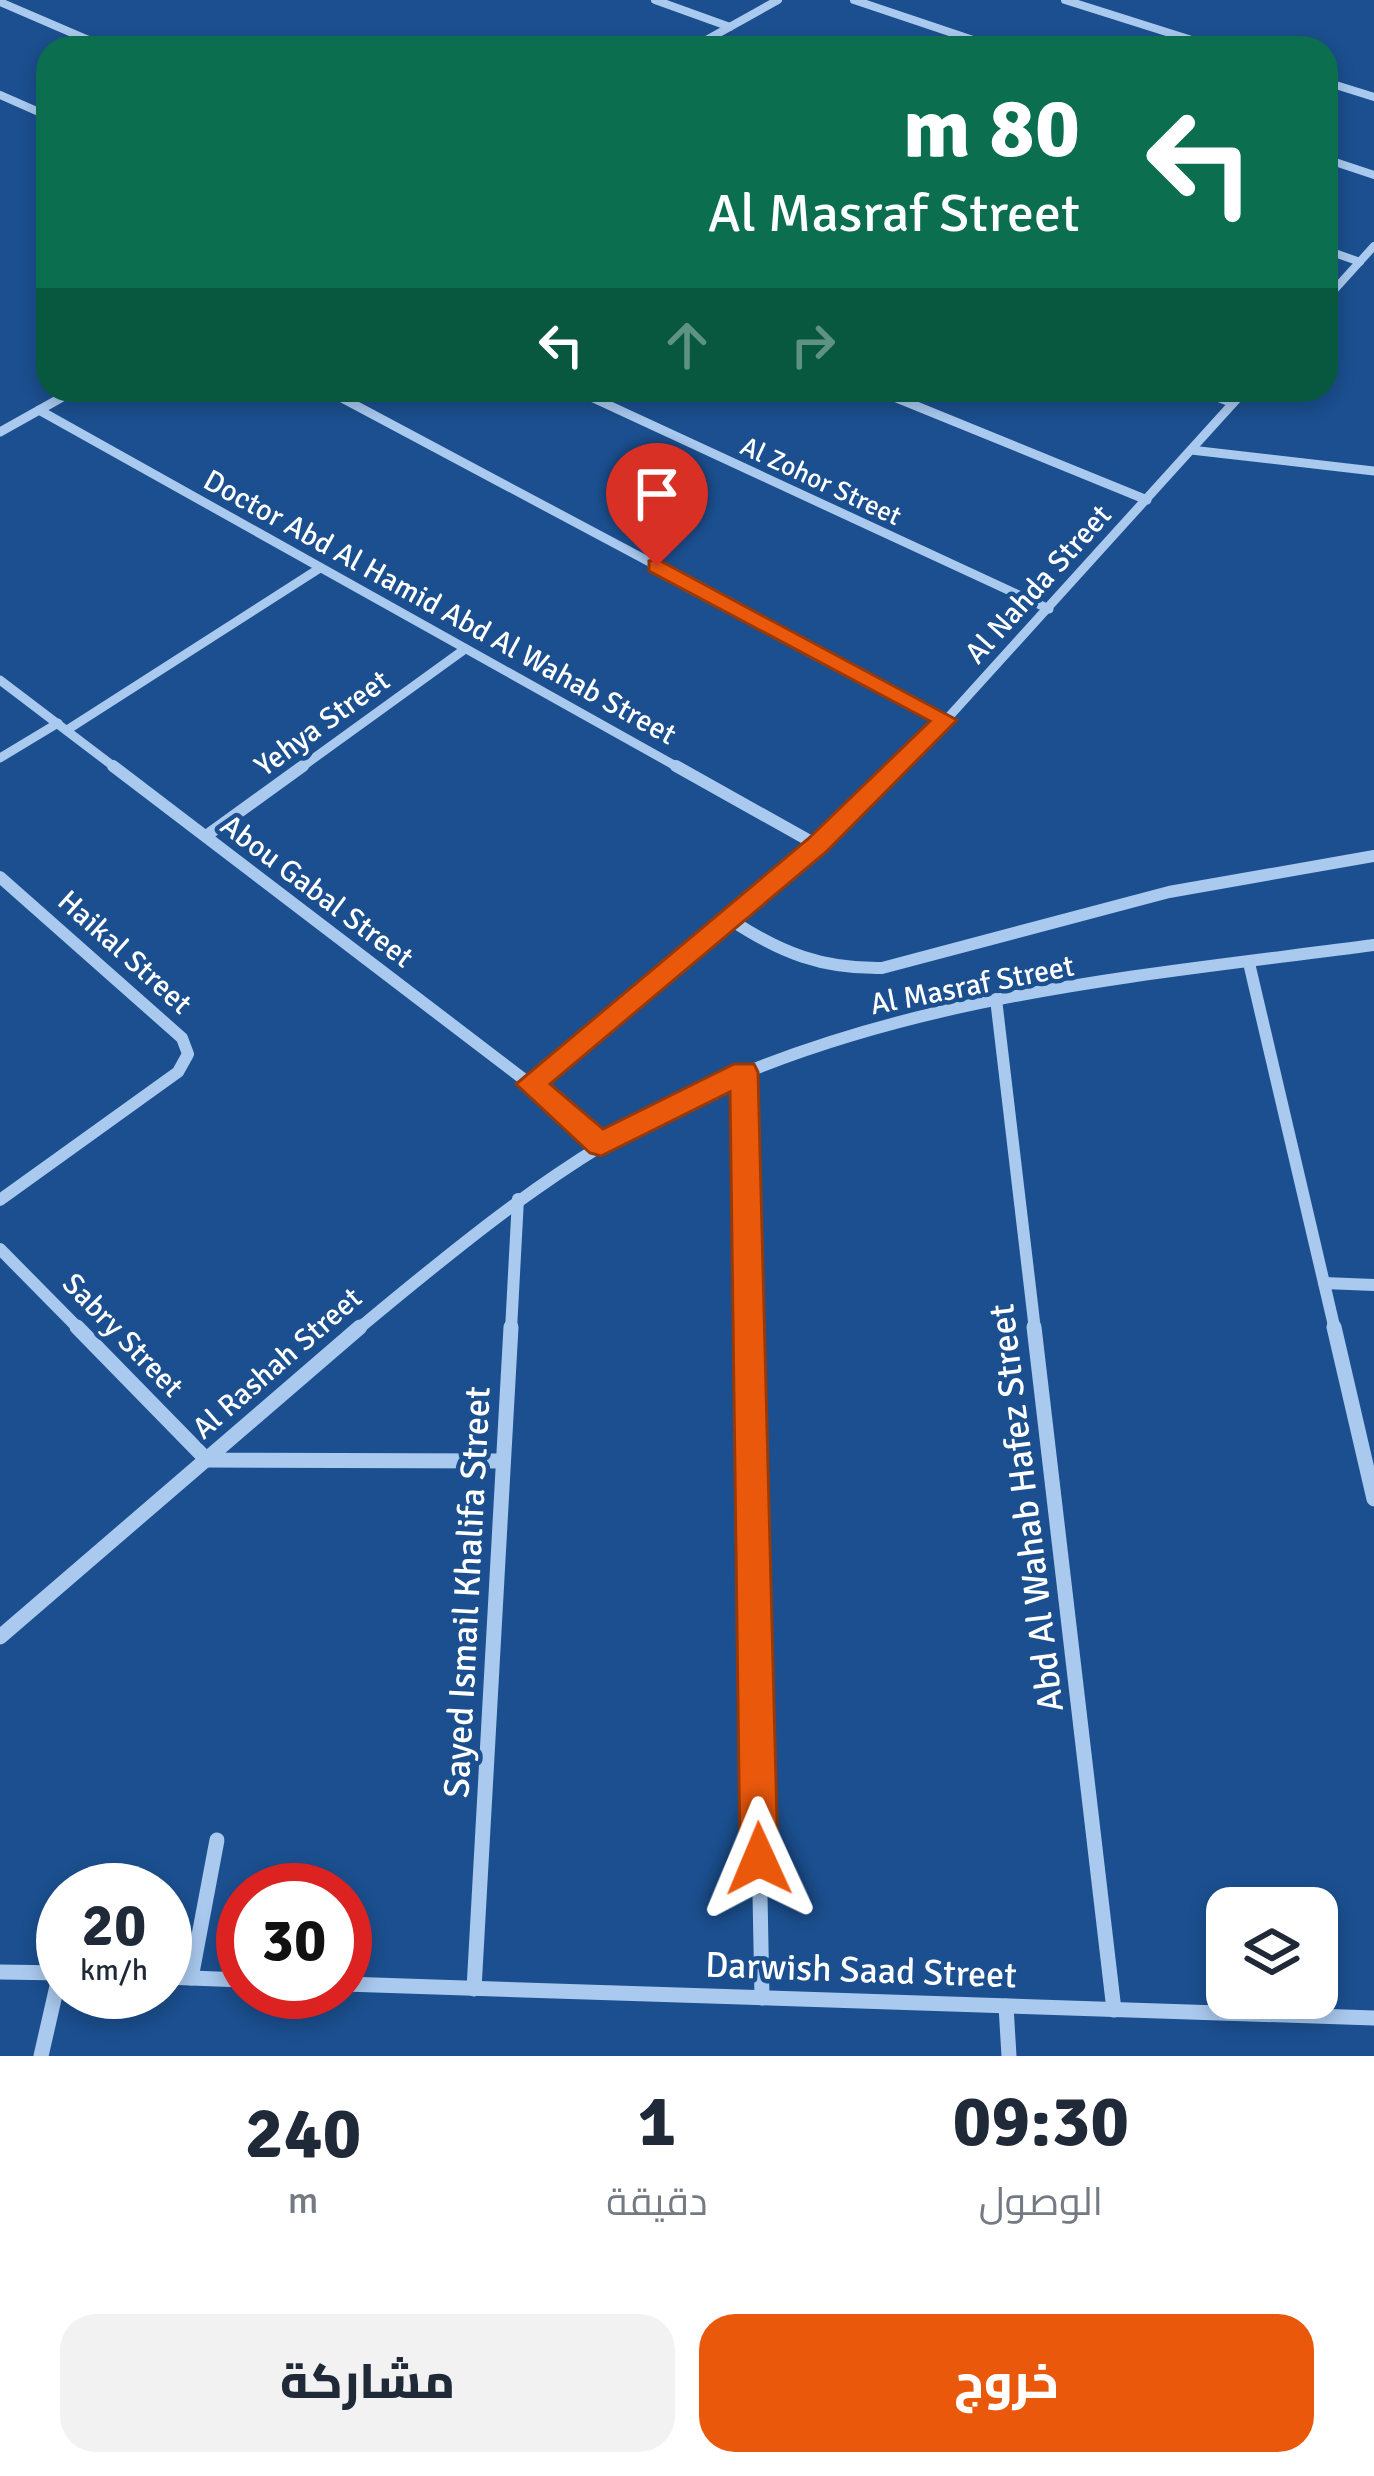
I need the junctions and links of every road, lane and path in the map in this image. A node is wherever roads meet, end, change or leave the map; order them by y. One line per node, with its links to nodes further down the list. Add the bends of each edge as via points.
1 (655, 0): 6 (street)
2 (778, 0): 6 (street)
3 (854, 0): 9 (street)
4 (1065, 0): 10 (street)
5 (0, 2): 7 (street)
6 (730, 27): 8 (street)
7 (79, 36)
8 (714, 36)
9 (961, 36)
10 (1179, 36)
11 (1338, 86): 13 (street)
12 (0, 95): 14 (street)
13 (1374, 98)
14 (36, 111)
15 (1338, 163): 16 (street)
16 (1374, 175)
17 (1374, 246): 19 (street)
18 (1338, 254): 19 (street)
19 (1360, 262): 20 (street)
20 (1338, 286)
21 (53, 402): 26 (street)
22 (350, 402): 35 (street)
23 (602, 402): 32 (street, Al Zohor Street)
24 (906, 402): 30 (street)
25 (1233, 403): 28 (street, Al Nahda Street)
26 (39, 410): 27 (street); 31 (street, Doctor Abd Al Hamid Abd Al Wahab Street)
27 (0, 432)
28 (1191, 450): 29 (street); 30 (street, Al Nahda Street)
29 (1374, 471)
30 (1147, 500): 32 (street, Al Nahda Street)
31 (320, 568): 33 (street, Doctor Abd Al Hamid Abd Al Wahab Street); 36 (street)
32 (1049, 609): 35 (street, Al Nahda Street)
33 (465, 649): 38 (street, Yehya Street); 39 (street, Doctor Abd Al Hamid Abd Al Wahab Street)
34 (0, 680): 36 (street, Abou Gabal Street)
35 (946, 720): 39 (street, Al Nahda Street)
36 (62, 727): 37 (street); 38 (street, Abou Gabal Street)
37 (0, 758)
38 (206, 836): 47 (street, Abou Gabal Street)
39 (817, 845): 42 (street, Al Nahda Street)
40 (1374, 856): 42 (street, via 1168,892 882,968 802,962)
41 (0, 877): 50 (street, Haikal Street, via 182,1038 188,1054 178,1072)
42 (731, 920): 47 (street, Al Nahda Street)
43 (1374, 945): 44 (street, Al Masraf Street)
44 (1249, 963): 45 (street, Al Masraf Street); 52 (street)
45 (996, 999): 46 (street, Al Masraf Street, via 868,1029); 66 (street, Abd Al Wahab Hafez Street)
46 (744, 1072): 48 (street, Al Masraf Street); 64 (street)
47 (530, 1084): 48 (street, Abou Gabal Street)
48 (601, 1144): 49 (street, Al Rashah Street)
49 (518, 1199): 54 (street, Al Rashah Street); 55 (street, Sayed Ismail Khalifa Street)
50 (0, 1200)
51 (0, 1249): 54 (street, Sabry Street)
52 (1324, 1283): 53 (street); 56 (street)
53 (1374, 1285)
54 (207, 1460): 55 (street); 57 (street, Al Rashah Street)
55 (503, 1461): 63 (street, Sayed Ismail Khalifa Street)
56 (1374, 1498)
57 (0, 1637)
58 (217, 1840): 61 (street)
59 (0, 1972): 60 (street)
60 (36, 1973)
61 (192, 1973)
62 (372, 1985): 63 (street, Darwish Saad Street)
63 (474, 1990): 64 (street, Darwish Saad Street)
64 (762, 1998): 65 (street, Darwish Saad Street)
65 (1006, 2006): 66 (street, Darwish Saad Street); 70 (street)
66 (1114, 2010): 67 (street, Darwish Saad Street)
67 (1374, 2018)
68 (50, 2019): 69 (street)
69 (41, 2056)
70 (1010, 2056)

